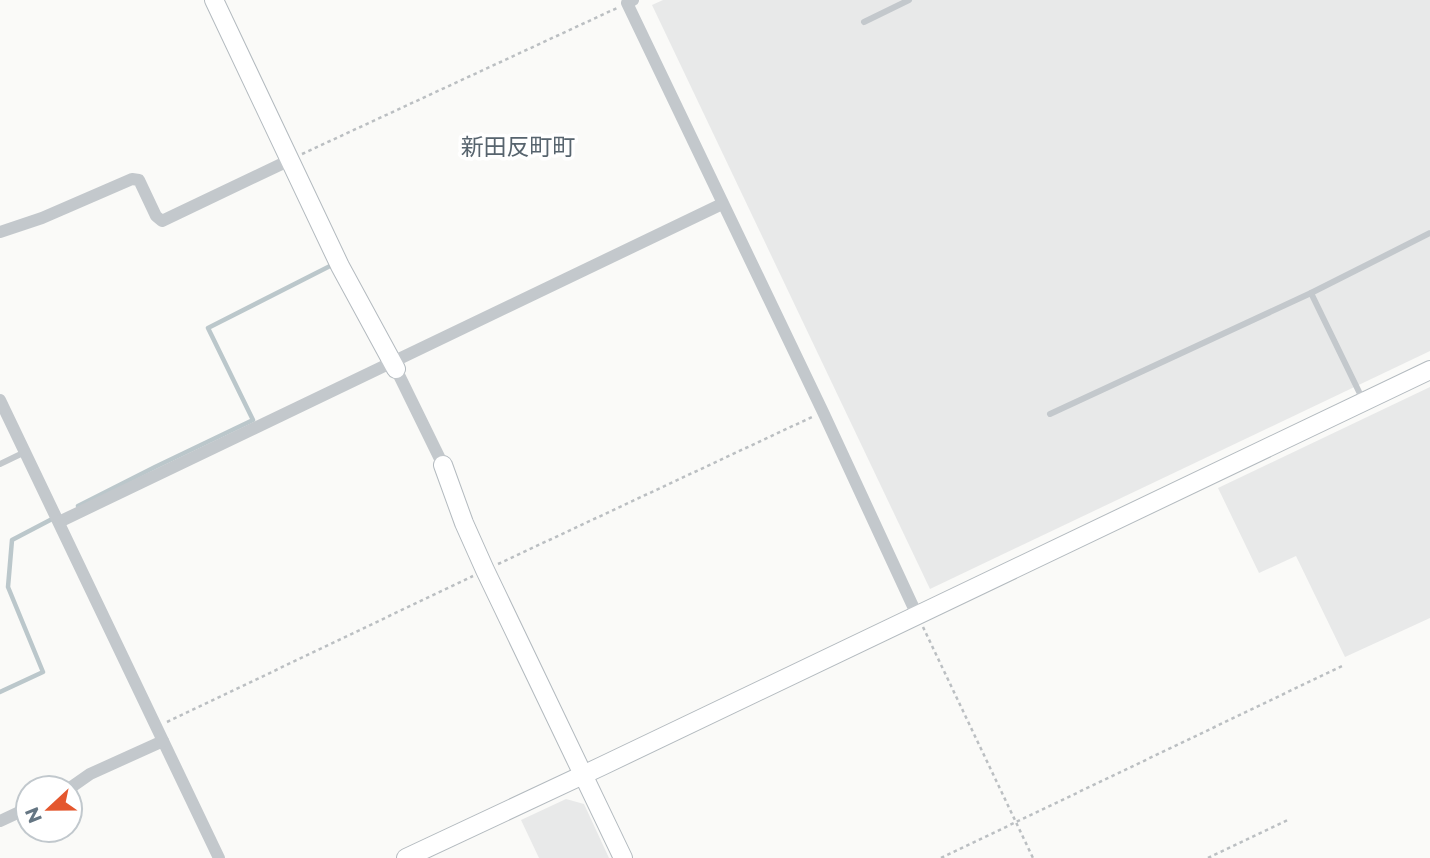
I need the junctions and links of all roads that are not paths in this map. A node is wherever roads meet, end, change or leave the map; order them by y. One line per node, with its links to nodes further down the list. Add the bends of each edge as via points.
1 (214, 0): 5 (street)
2 (909, 0): 4 (lane)
3 (630, 2): 6 (street)
4 (864, 22)
5 (290, 160): 7 (street, via 162,221 139,180 132,179); 10 (street, via 340,266)
6 (722, 204): 10 (street); 19 (street)
7 (0, 232)
8 (1430, 233): 9 (lane)
9 (1311, 293): 13 (lane); 14 (lane)
10 (395, 366): 17 (street); 18 (street)
11 (1430, 370): 13 (street)
12 (0, 400): 15 (street)
13 (1364, 401): 19 (street)
14 (1049, 414)
15 (25, 452): 16 (lane); 18 (street)
16 (0, 464)
17 (443, 465): 21 (street, via 485,570)
18 (59, 522): 20 (street)
19 (917, 615): 21 (street)
20 (163, 741): 22 (street); 23 (street)
21 (583, 775): 24 (street); 25 (street)
22 (84, 778)
23 (219, 858)
24 (406, 858)
25 (623, 858)

